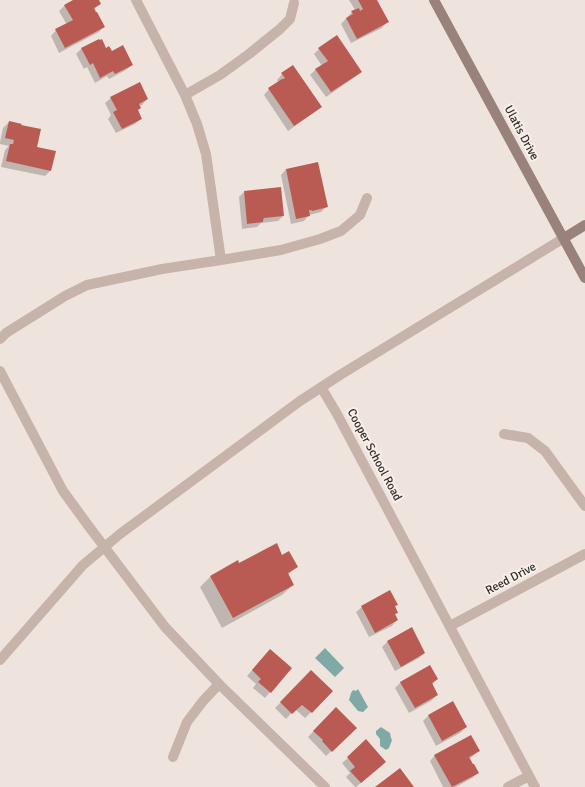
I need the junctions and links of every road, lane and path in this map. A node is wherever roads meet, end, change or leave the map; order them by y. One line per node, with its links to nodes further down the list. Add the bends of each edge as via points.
1 (136, 0): 4 (street)
2 (434, 0): 7 (street, Ulatis Drive)
3 (294, 3): 4 (street, via 290,19 280,29 220,75)
4 (185, 95): 8 (street, via 206,154)
5 (367, 198): 8 (street, via 360,215 341,231 281,250)
6 (585, 225): 7 (street)
7 (564, 238): 9 (street, Ulatis Drive); 12 (street)
8 (221, 260): 10 (street, via 87,285 58,300)
9 (585, 278)
10 (0, 339)
11 (0, 371): 15 (street, via 63,491)
12 (321, 387): 15 (street); 17 (street, Cooper School Road)
13 (504, 434): 14 (street, via 528,438 545,451)
14 (585, 506)
15 (104, 547): 18 (street, via 83,565); 19 (street, via 165,627)
16 (585, 554): 17 (street, Reed Drive)
17 (450, 626): 21 (street, Cooper School Road)
18 (0, 660)
19 (219, 684): 20 (street, via 187,722); 22 (street)
20 (173, 757)
21 (529, 776): 23 (street); 24 (street, Cooper School Road)
22 (325, 787)
23 (508, 787)
24 (535, 787)

